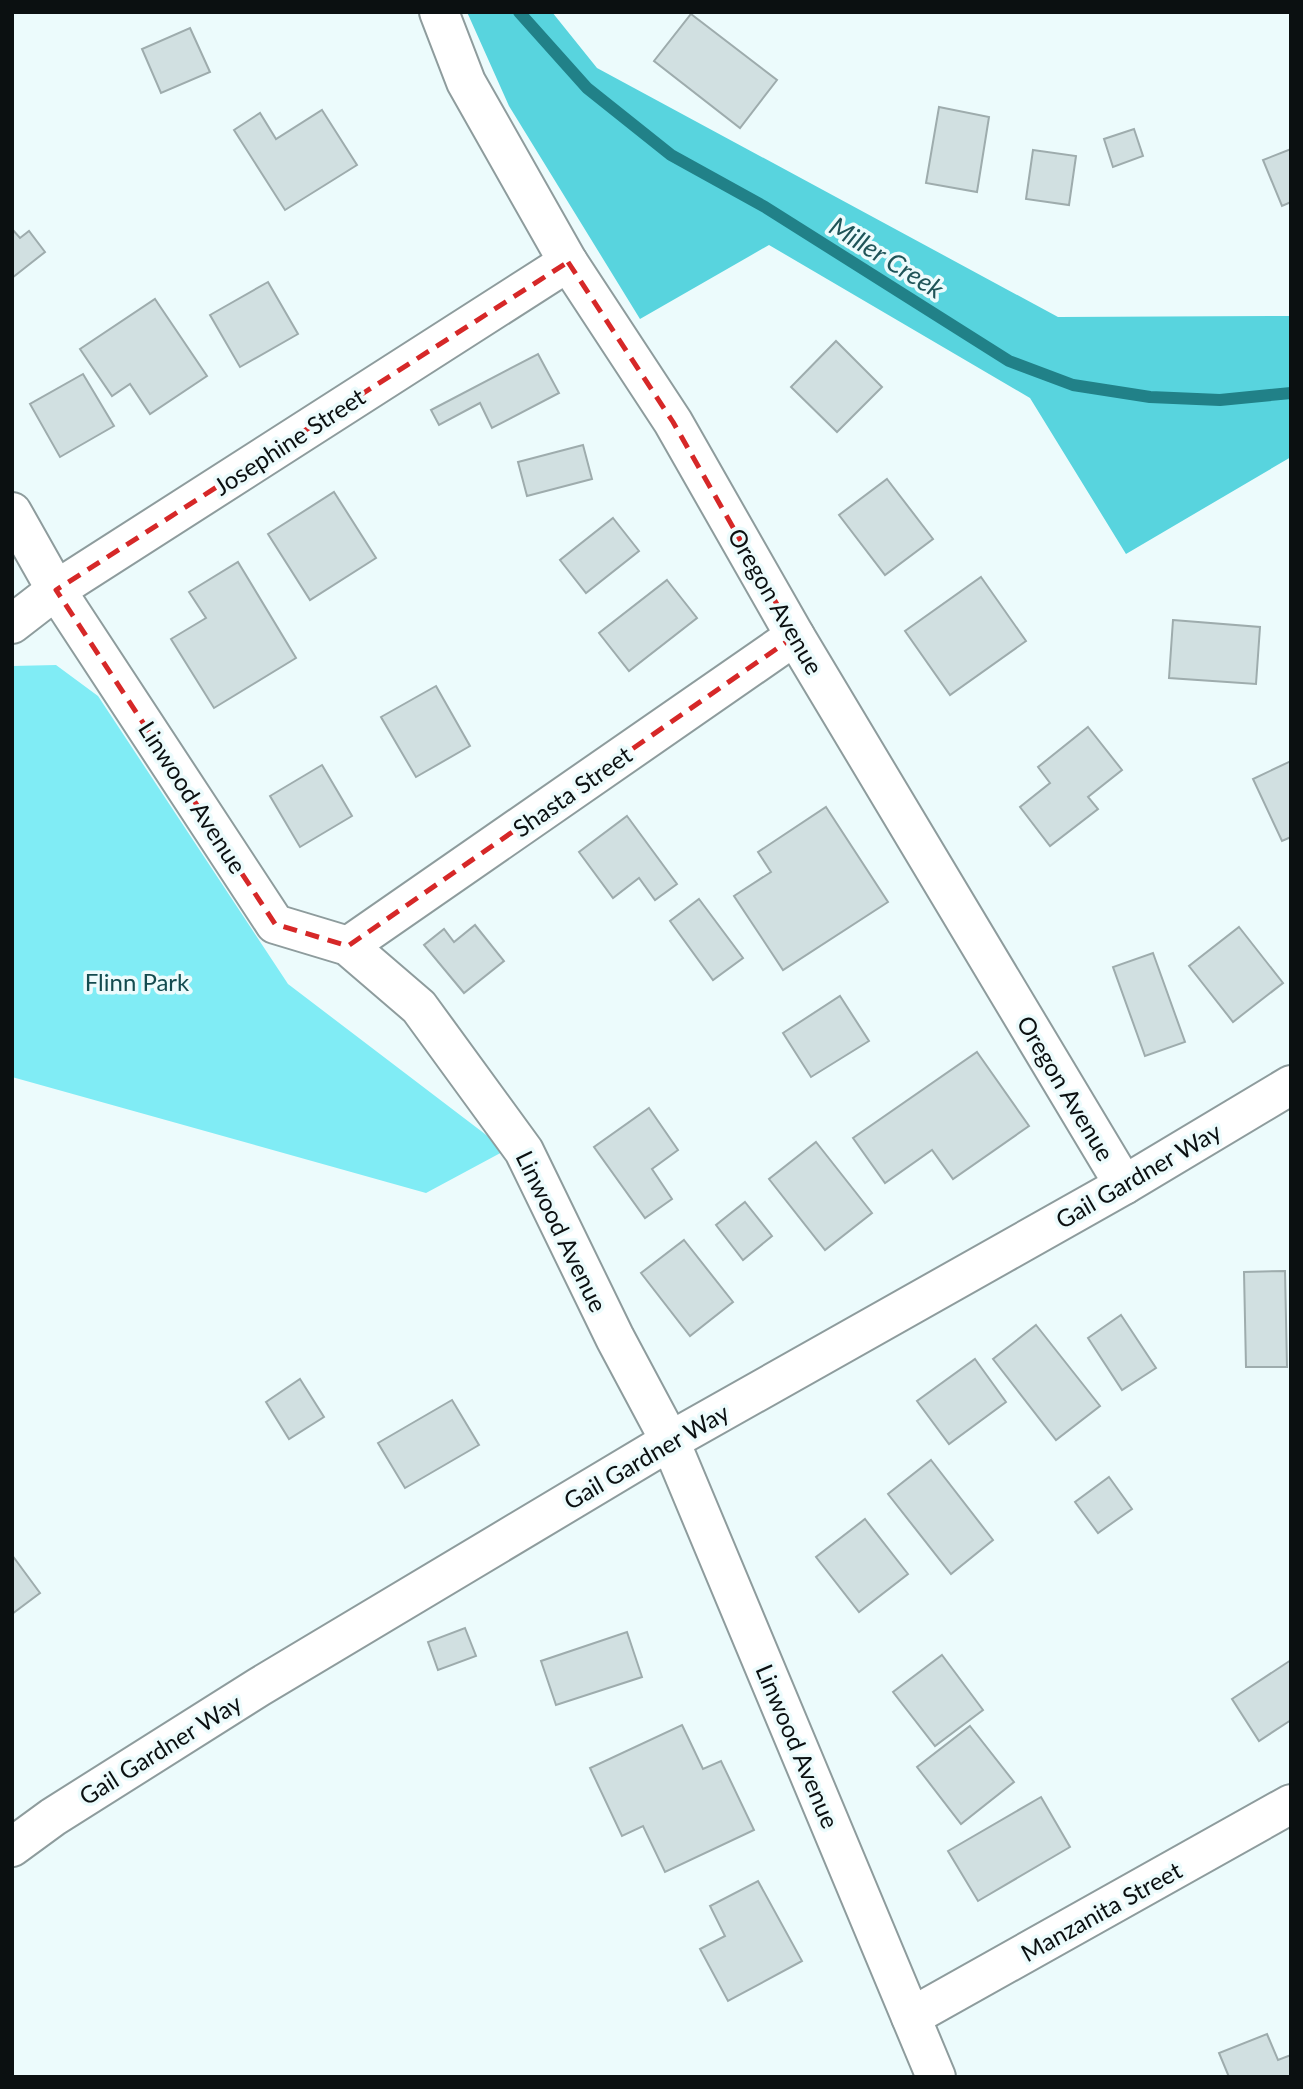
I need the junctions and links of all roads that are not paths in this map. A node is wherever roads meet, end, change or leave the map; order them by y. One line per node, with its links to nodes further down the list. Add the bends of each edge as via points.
1 (439, 12): 2 (street, Oregon Avenue, via 466,82)
2 (568, 262): 4 (street, Josephine Street); 6 (street, Oregon Avenue, via 673,422)
3 (12, 512): 4 (street, Linwood Avenue)
4 (57, 590): 5 (street, Josephine Street); 7 (street, Linwood Avenue, via 275,924)
5 (12, 624)
6 (795, 636): 7 (street, Shasta Street); 9 (street, Oregon Avenue)
7 (348, 946): 10 (street, Linwood Avenue, via 419,1007 524,1151)
8 (1291, 1085): 9 (street, Gail Gardner Way)
9 (1124, 1185): 10 (street, Gail Gardner Way)
10 (670, 1441): 12 (street, Gail Gardner Way, via 259,1687 52,1816); 13 (street, Linwood Avenue)
11 (1291, 1804): 13 (street, Manzanita Street)
12 (12, 1847)
13 (911, 2017): 14 (street, Linwood Avenue)
14 (936, 2077)

